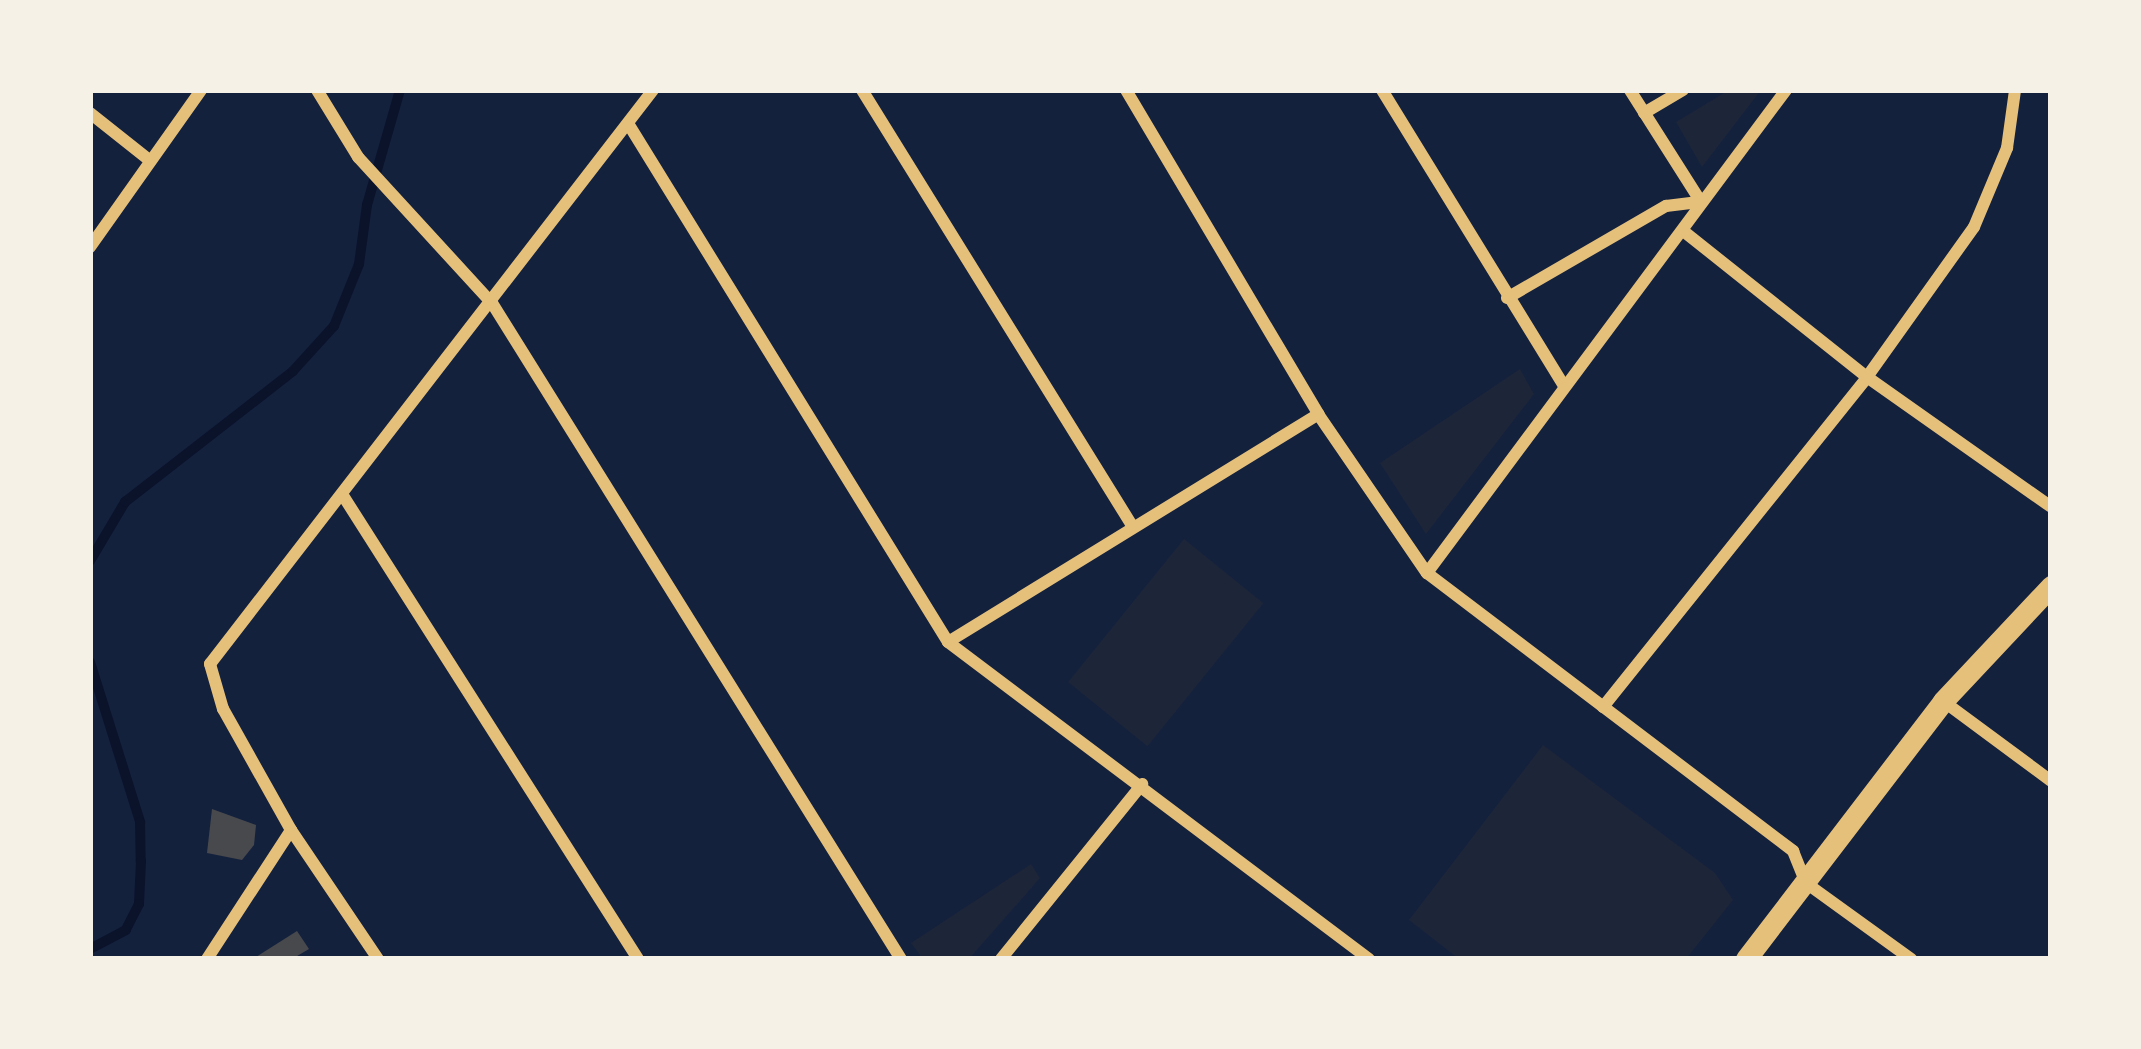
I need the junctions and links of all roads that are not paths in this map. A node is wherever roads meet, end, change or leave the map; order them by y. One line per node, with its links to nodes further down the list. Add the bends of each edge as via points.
1 (201, 90): 14 (street)
2 (317, 90): 19 (street, via 405,209)
3 (652, 90): 13 (street)
4 (862, 90): 25 (street)
5 (1126, 90): 22 (street)
6 (1382, 90): 18 (street)
7 (1630, 90): 11 (street)
8 (1683, 90): 11 (street)
9 (1786, 90): 15 (street)
10 (2015, 90): 20 (street, via 1986,206)
11 (1644, 112): 15 (street)
12 (90, 113): 14 (street)
13 (629, 125): 19 (street); 28 (street)
14 (148, 159): 17 (street)
15 (1701, 202): 16 (street); 18 (street, via 1666,206)
16 (1687, 234): 20 (street); 21 (street)
17 (90, 247)
18 (1507, 298): 21 (street)
19 (492, 303): 23 (street); 38 (street)
20 (1867, 377): 24 (street); 30 (street)
21 (1564, 386): 26 (street)
22 (1318, 414): 25 (street); 26 (street)
23 (342, 494): 33 (street, via 210,664 223,710); 37 (street)
24 (2051, 507)
25 (1133, 527): 28 (street)
26 (1426, 573): 30 (street)
27 (2048, 583): 29 (street)
28 (948, 642): 32 (street)
29 (1943, 701): 31 (street); 34 (street)
30 (1603, 707): 34 (street, via 1793,851)
31 (2051, 781)
32 (1142, 784): 39 (street); 40 (street)
33 (291, 830): 35 (street); 36 (street)
34 (1806, 883): 41 (street); 42 (street)
35 (207, 959)
36 (378, 959)
37 (638, 959)
38 (901, 959)
39 (1001, 959)
40 (1369, 959)
41 (1746, 959)
42 (1911, 959)

